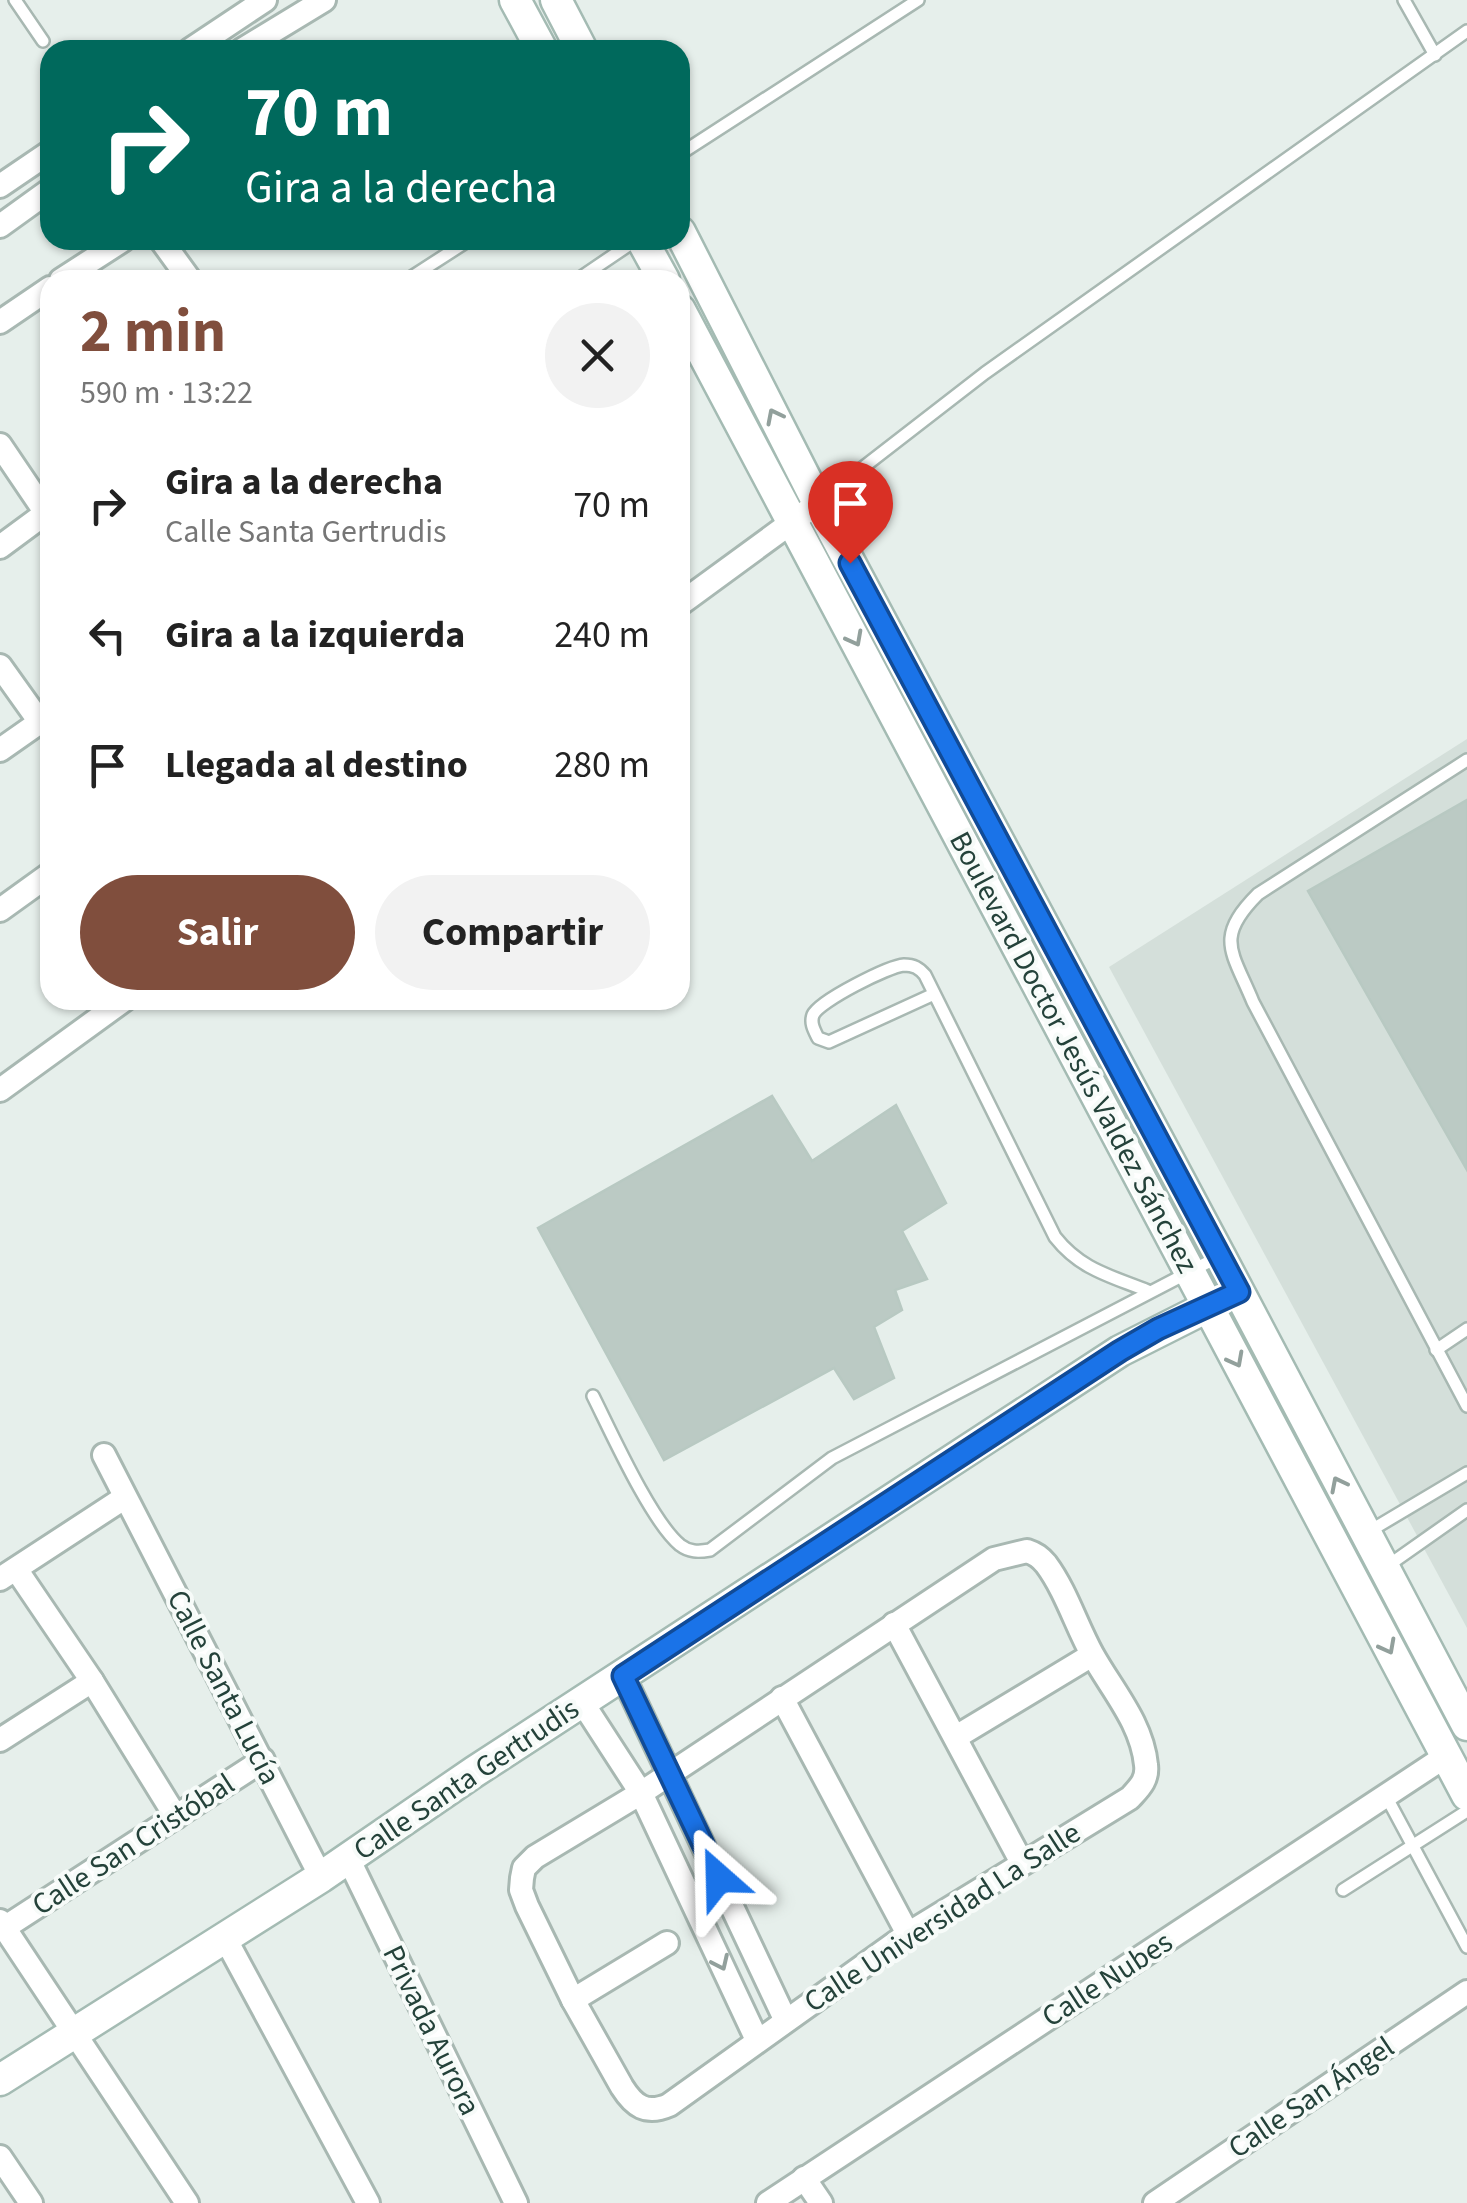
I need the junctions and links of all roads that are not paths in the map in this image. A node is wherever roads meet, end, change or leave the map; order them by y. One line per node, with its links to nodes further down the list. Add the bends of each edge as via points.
1 (15, 0): 9 (lane)
2 (265, 0): 10 (street)
3 (324, 0): 11 (street)
4 (556, 0): 14 (main road)
5 (918, 0): 16 (lane)
6 (1404, 0): 15 (lane)
7 (521, 2): 12 (main road); 13 (main road)
8 (1467, 31): 15 (lane)
9 (42, 40)
10 (205, 40)
11 (258, 40)
12 (538, 40)
13 (574, 40)
14 (576, 40)
15 (1435, 55): 32 (lane, via 985,373)
16 (690, 148)
17 (40, 159): 18 (street)
18 (0, 186)
19 (40, 197): 20 (street)
20 (0, 226)
21 (106, 250): 25 (street)
22 (453, 250): 26 (lane)
23 (624, 250): 27 (lane)
24 (689, 250): 32 (main road, Boulevard Doctor Jesús Valdez Sánchez, one-way to 24)
25 (77, 270)
26 (422, 270)
27 (592, 270)
28 (40, 296): 29 (street)
29 (0, 322)
30 (690, 329): 35 (main road, Boulevard Doctor Jesús Valdez Sánchez)
31 (0, 445): 33 (street)
32 (818, 503): 35 (street); 48 (main road, Boulevard Doctor Jesús Valdez Sánchez)
33 (40, 504)
34 (40, 521): 36 (street)
35 (793, 522): 37 (street); 49 (main road, Boulevard Doctor Jesús Valdez Sánchez, one-way to 49)
36 (0, 547)
37 (690, 597)
38 (0, 666): 39 (street)
39 (40, 713)
40 (40, 722): 41 (street)
41 (0, 750)
42 (1467, 760): 54 (lane, via 1258,894 1232,922 1230,936 1253,1002)
43 (40, 881): 44 (street)
44 (0, 910)
45 (934, 994): 45 (lane, via 918,967 900,966 826,1001 812,1024 818,1038 829,1042); 50 (lane, via 1055,1237 1096,1272)
46 (110, 1010): 47 (street)
47 (0, 1090)
48 (1220, 1256): 49 (lane); 51 (main road, Boulevard Doctor Jesús Valdez Sánchez)
49 (1190, 1271): 50 (lane); 52 (main road, Boulevard Doctor Jesús Valdez Sánchez)
50 (1148, 1292): 55 (lane, via 832,1458 710,1550 692,1551 676,1541)
51 (1239, 1292): 52 (main road, Calle Santa Gertrudis); 61 (main road, Boulevard Doctor Jesús Valdez Sánchez, one-way to 51)
52 (1207, 1306): 66 (main road, Calle Santa Gertrudis, via 1107,1359); 73 (main road, Boulevard Doctor Jesús Valdez Sánchez, one-way to 73)
53 (1467, 1329): 54 (lane)
54 (1436, 1350): 56 (lane)
55 (593, 1396)
56 (1467, 1406)
57 (104, 1455): 59 (street, Calle Santa Lucía)
58 (1467, 1473): 61 (lane)
59 (124, 1498): 63 (street); 74 (street, Calle Santa Lucía)
60 (1467, 1510): 62 (lane)
61 (1364, 1534): 62 (main road, Boulevard Doctor Jesús Valdez Sánchez)
62 (1383, 1569): 70 (main road, Boulevard Doctor Jesús Valdez Sánchez)
63 (8, 1574): 67 (street)
64 (894, 1624): 65 (street, via 994,1559 1028,1552 1048,1568); 68 (street); 71 (street)
65 (1092, 1654): 71 (street); 83 (street, Calle Universidad La Salle, via 1144,1748 1143,1784)
66 (623, 1676): 69 (main road, Calle Santa Gertrudis); 75 (street)
67 (92, 1680): 72 (street); 80 (street)
68 (782, 1698): 75 (street); 87 (street)
69 (582, 1702): 76 (street); 82 (main road, Calle Santa Gertrudis)
70 (1467, 1725)
71 (956, 1738): 83 (street)
72 (0, 1740)
73 (1446, 1756): 77 (main road, Boulevard Doctor Jesús Valdez Sánchez); 78 (street, Calle Nubes)
74 (263, 1760): 80 (street, Calle San Cristóbal); 84 (street, Calle Santa Lucía)
75 (670, 1773): 76 (street); 93 (street)
76 (641, 1792): 92 (street, via 524,1868 521,1890); 95 (street, one-way to 95)
77 (1467, 1795)
78 (1386, 1796): 81 (lane); 98 (street, Calle Nubes)
79 (1467, 1811): 81 (lane)
80 (176, 1817): 86 (street, Calle San Cristóbal)
81 (1413, 1846): 85 (lane); 90 (lane)
82 (348, 1858): 84 (main road, Calle Santa Gertrudis); 102 (street, Privada Aurora)
83 (1022, 1861): 87 (street, Calle Universidad La Salle)
84 (321, 1877): 88 (main road, Calle Santa Gertrudis)
85 (1343, 1890)
86 (2, 1925): 94 (street)
87 (908, 1934): 93 (street, Calle Universidad La Salle)
88 (225, 1938): 94 (main road, Calle Santa Gertrudis); 101 (street)
89 (667, 1943): 92 (street)
90 (1467, 1947)
91 (1467, 1992): 105 (street, Calle San Ángel)
92 (574, 2000): 95 (street, Calle Universidad La Salle, via 640,2108 660,2109)
93 (785, 2019): 95 (street, Calle Universidad La Salle)
94 (74, 2030): 96 (main road, Calle Santa Gertrudis); 100 (street)
95 (756, 2040)
96 (0, 2080)
97 (0, 2157): 99 (street)
98 (804, 2178): 103 (street, Calle Nubes); 104 (street)
99 (30, 2203)
100 (187, 2203)
101 (368, 2203)
102 (516, 2203)
103 (768, 2203)
104 (821, 2203)
105 (1156, 2203)

